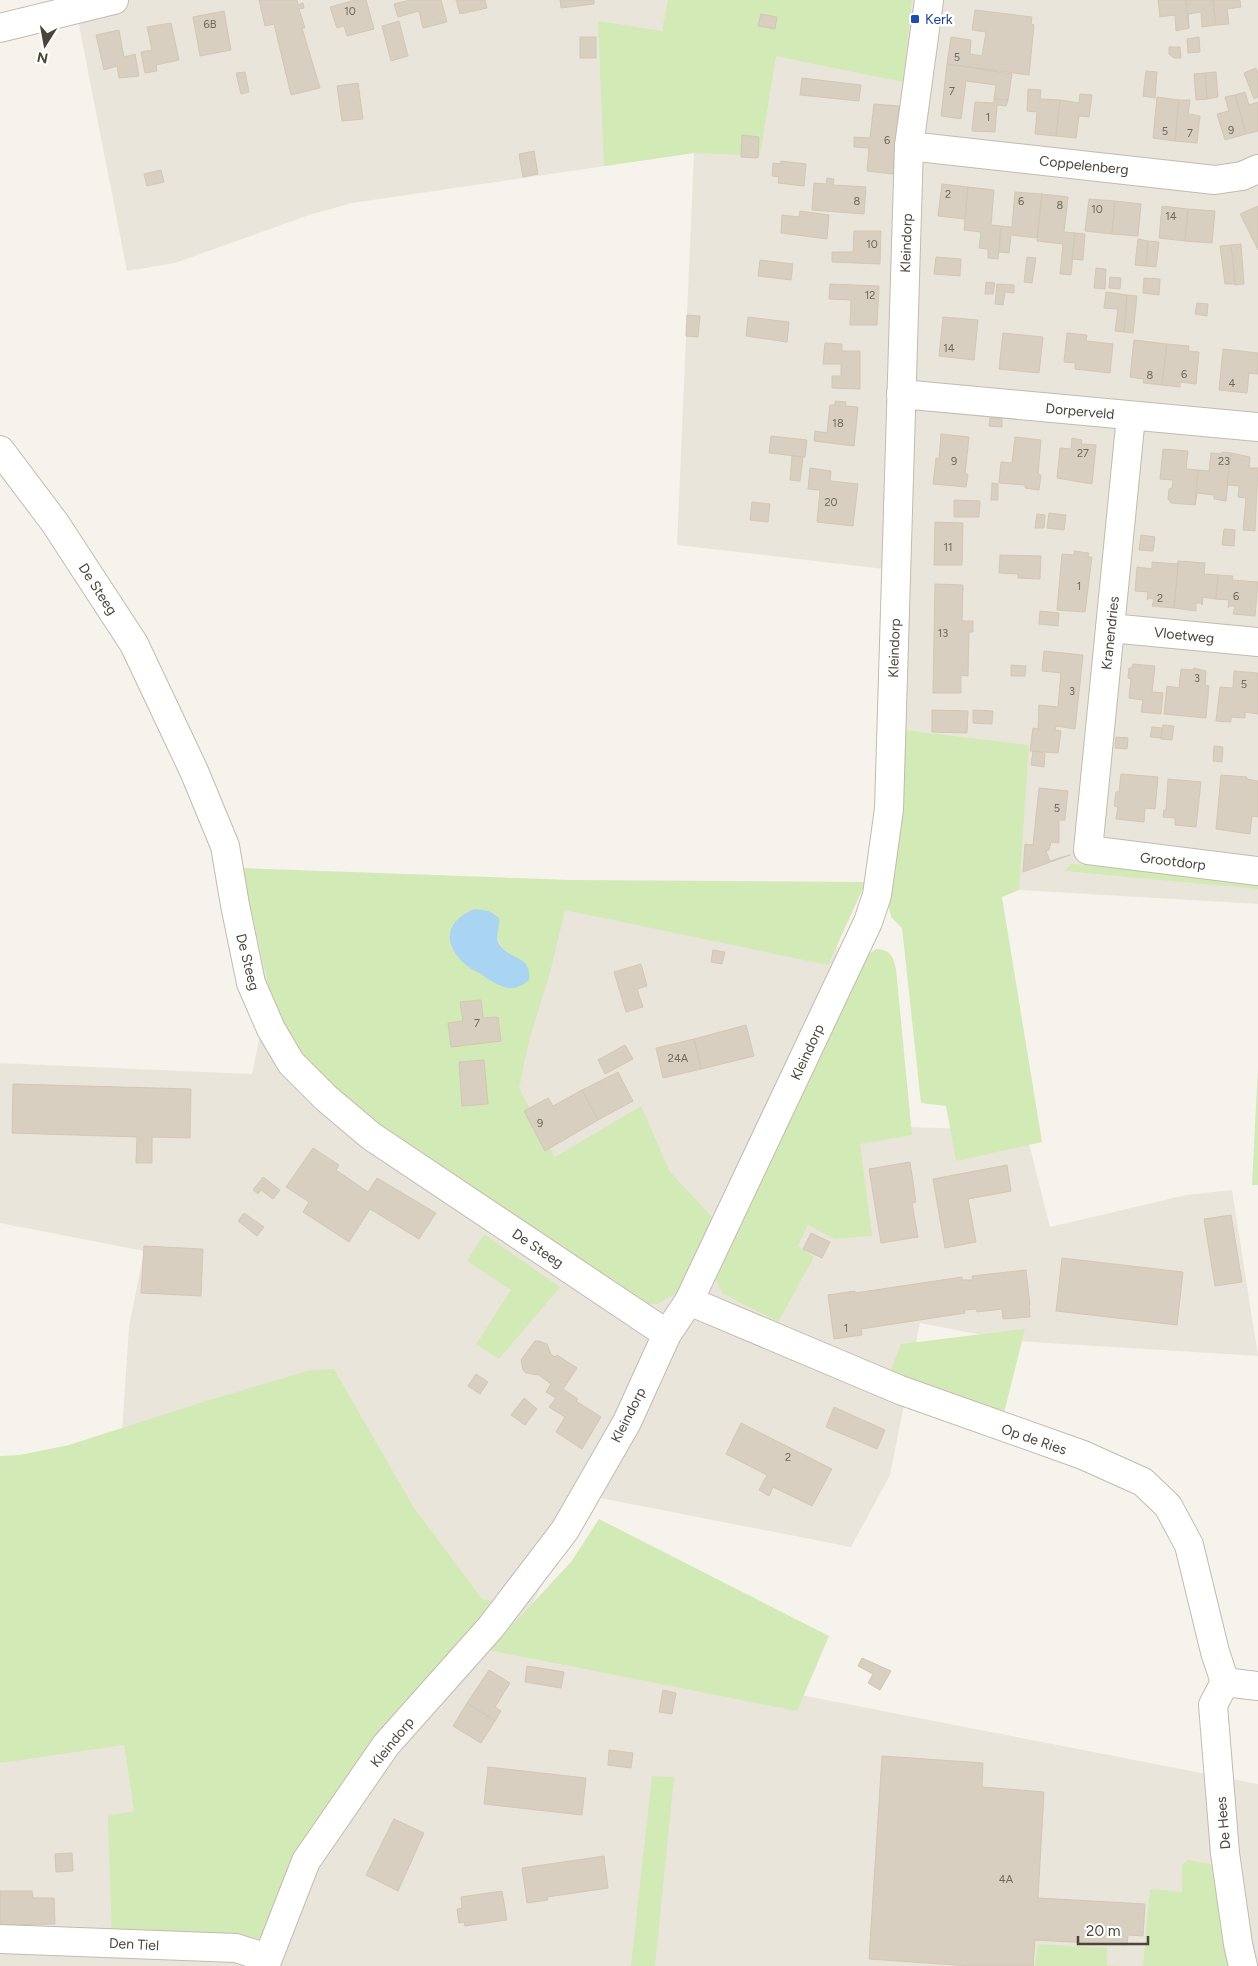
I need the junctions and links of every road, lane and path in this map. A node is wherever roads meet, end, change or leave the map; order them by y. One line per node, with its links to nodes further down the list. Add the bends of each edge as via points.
1 (114, 0): 3 (street)
2 (929, 0): 4 (street, Kleindorp)
3 (0, 28)
4 (909, 146): 5 (street, Coppelenberg, via 1215,180 1242,176); 6 (street, Kleindorp)
5 (1258, 169)
6 (901, 394): 7 (street, Dorperveld); 14 (street, Kleindorp, via 889,809 877,895 868,922)
7 (1131, 416): 8 (street, Dorperveld); 10 (street, Kranendries)
8 (1258, 427)
9 (0, 450): 15 (street, De Steeg, via 56,523 138,653 194,771 224,846 252,983 271,1029 291,1063 371,1136)
10 (1110, 628): 11 (street, Vloetweg); 12 (street, Kranendries)
11 (1258, 642)
12 (1088, 850): 13 (street, Grootdorp)
13 (1258, 871)
14 (689, 1301): 15 (street, Kleindorp); 16 (street, Op de Ries, via 900,1390 1082,1455 1142,1482 1168,1506 1189,1545)
15 (667, 1334): 19 (street, Kleindorp, via 627,1422 565,1530 491,1628 386,1745 306,1861)
16 (1225, 1682): 17 (street); 20 (street, De Hees, via 1213,1705 1225,1853)
17 (1258, 1686)
18 (0, 1939): 19 (street, Den Tiel, via 236,1948)
19 (266, 1962)
20 (1243, 1966)

